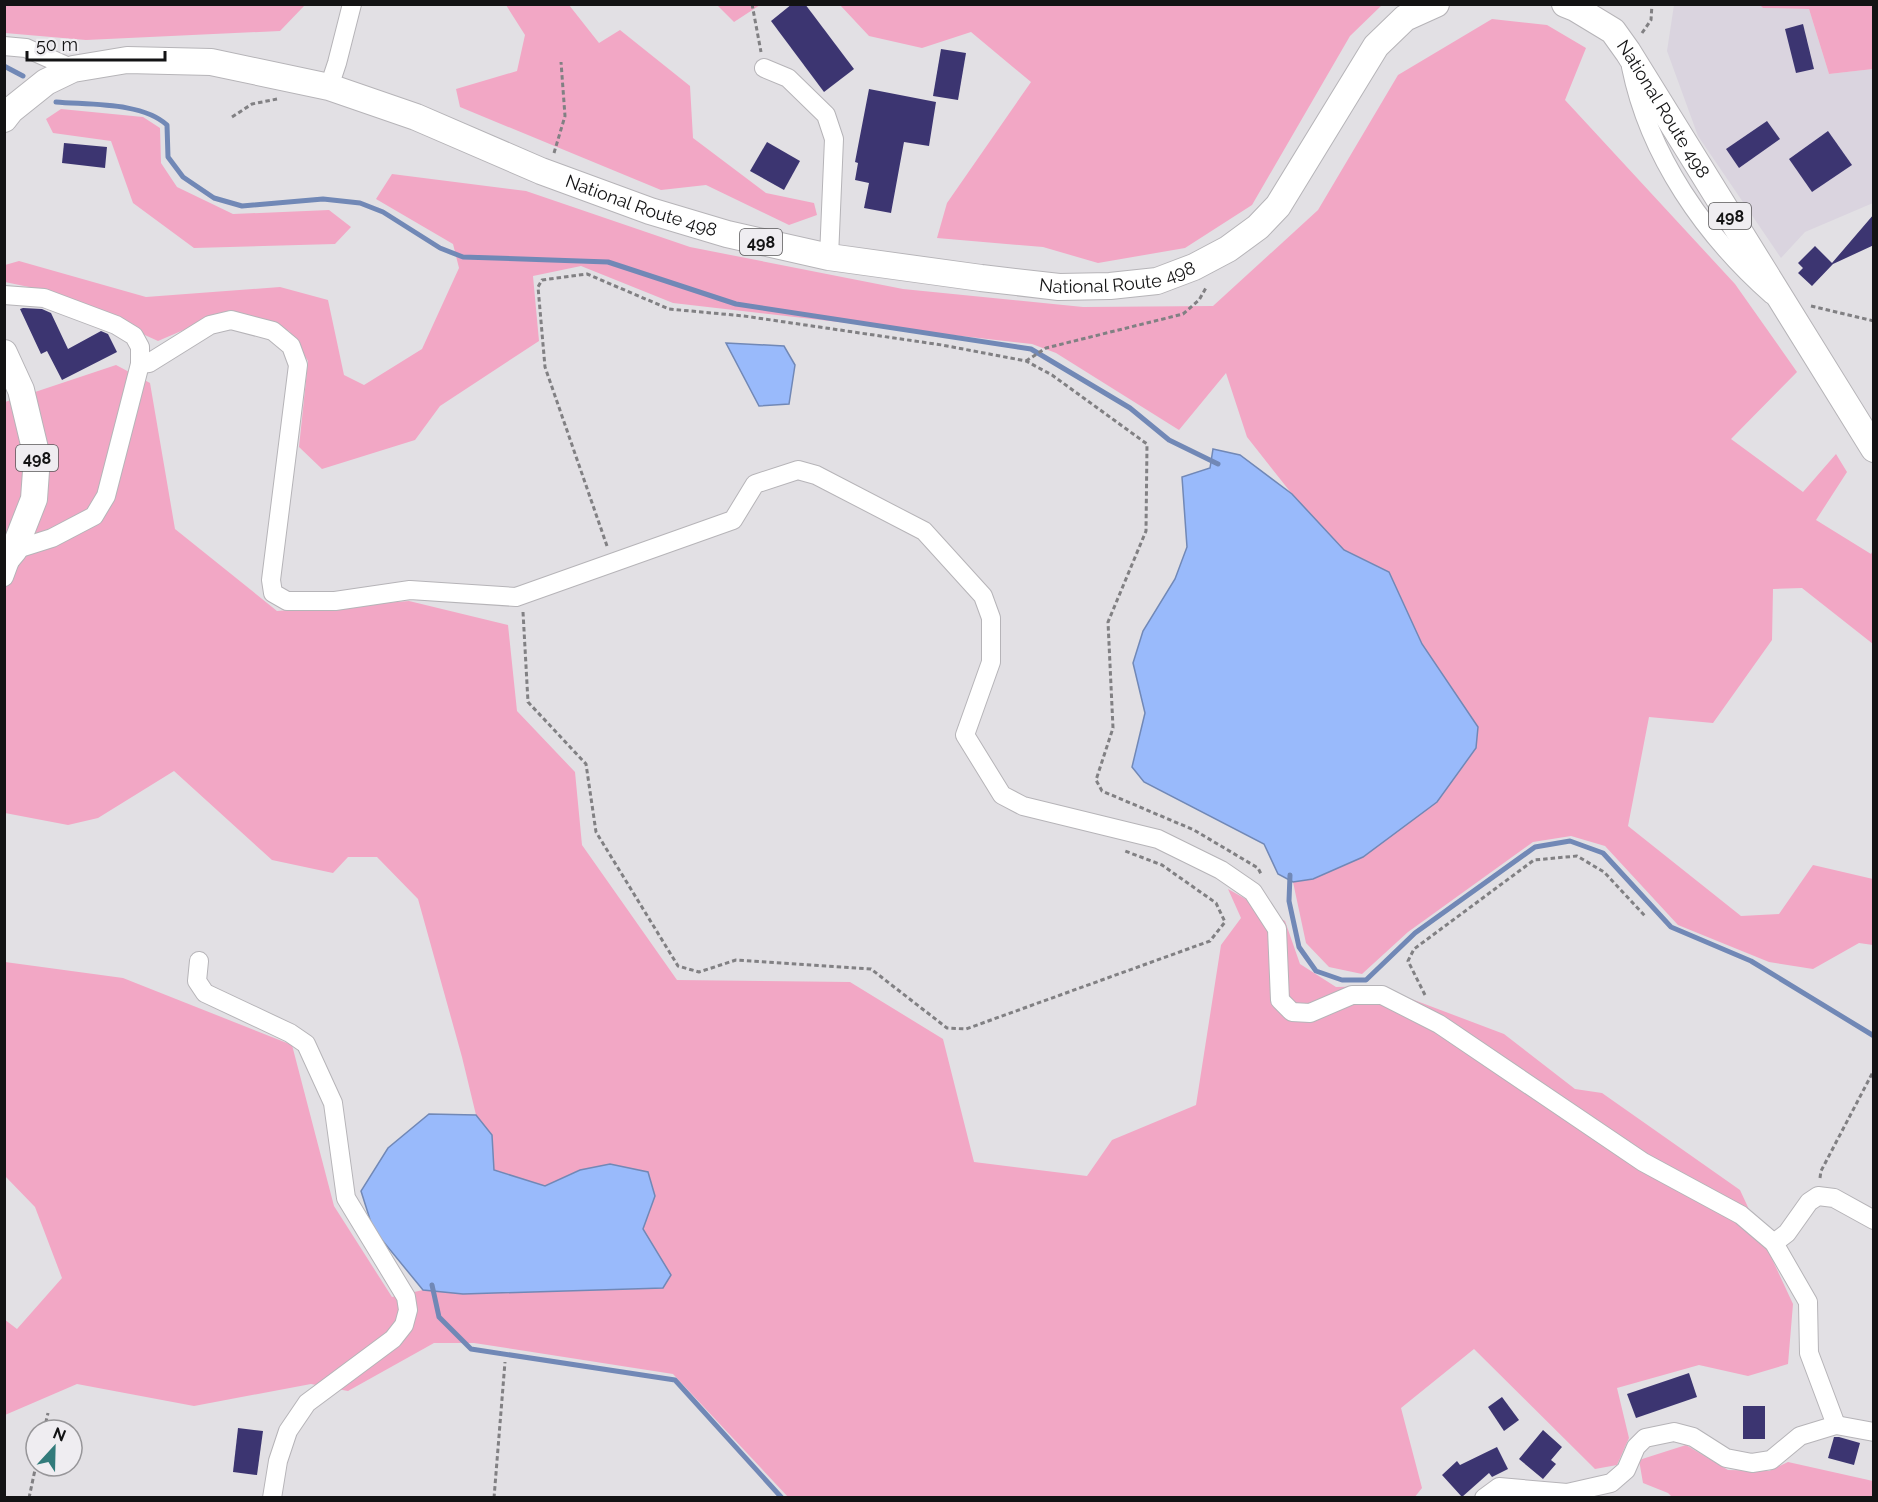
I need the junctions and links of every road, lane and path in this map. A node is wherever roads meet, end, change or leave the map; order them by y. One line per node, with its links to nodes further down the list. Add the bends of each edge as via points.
1 (352, 4): 12 (street)
2 (752, 4): 10 (path)
3 (1436, 4): 15 (highway, National Route 498 / 498, via 1405,18 1376,46 1278,206 1228,249 1194,267 1157,281 1059,287)
4 (1564, 4): 7 (highway, National Route 498 / 498)
5 (1596, 4): 7 (street)
6 (1652, 4): 7 (path, via 1651,20)
7 (1621, 42): 18 (highway, National Route 498 / 498)
8 (4, 46): 11 (street, via 26,48)
9 (561, 62): 14 (path, via 565,116 555,151)
10 (764, 68): 15 (street, via 788,78 826,115 834,139)
11 (74, 69): 12 (highway, National Route 498 / 498, via 127,60 211,62); 13 (highway, National Route 498 / 498, via 46,82)
12 (329, 87): 14 (highway, National Route 498 / 498, via 416,117)
13 (4, 119)
14 (541, 171): 15 (highway, National Route 498 / 498, via 727,234)
15 (829, 256)
16 (1210, 280): 21 (path, via 1199,300 1183,314 1046,348)
17 (4, 295): 22 (street, via 44,298 116,325 134,336 140,347)
18 (1786, 309): 19 (path, via 1809,305); 23 (highway, National Route 498 / 498)
19 (1874, 321)
20 (4, 353): 24 (highway, 498, via 21,390 37,457 34,499)
21 (1026, 361): 25 (path, via 942,345 669,309 587,274 542,280 538,287 545,367); 29 (path, via 1052,375 1147,444 1146,531 1108,622 1113,728 1096,780 1102,791 1194,830 1258,868)
22 (140, 364): 24 (street, via 106,496 94,516); 27 (street, via 149,363 210,325 231,320 273,331 291,346 298,365 271,580 273,593 287,601 335,601 410,591)
23 (1874, 449)
24 (9, 556): 26 (street)
25 (613, 562): 27 (street); 32 (street, via 733,520 755,484 798,470 816,475 924,531 983,596 991,618 990,662 966,735 1002,795 1023,806 1158,839 1221,870 1253,892 1277,929 1280,1000 1292,1012 1310,1013 1352,995 1382,995)
26 (4, 577)
27 (516, 597): 28 (path, via 522,608 528,702 586,764 596,832 678,966 699,972 736,960 871,969 947,1028 966,1029 1210,941 1225,922 1216,903 1162,865)
28 (1119, 849)
29 (1263, 878)
30 (1646, 917): 32 (path, via 1604,872 1577,855 1534,860 1414,949 1408,961)
31 (199, 961): 45 (street, via 197,981 205,993 306,1044 333,1103 346,1198 406,1297 408,1310 404,1325 393,1339 307,1404 288,1431)
32 (1439, 1024): 36 (street, via 1644,1162 1741,1215)
33 (1874, 1070): 34 (path, via 1821,1171)
34 (1818, 1196): 35 (street, via 1834,1198); 36 (street)
35 (1874, 1220)
36 (1774, 1243): 40 (street, via 1808,1302 1809,1353)
37 (505, 1362): 46 (path)
38 (48, 1413): 39 (path)
39 (47, 1418)
40 (1836, 1425): 41 (street); 43 (street, via 1800,1436 1771,1460 1752,1463 1726,1458 1693,1437 1674,1432 1645,1438 1635,1447 1626,1470 1611,1483)
41 (1874, 1432)
42 (33, 1478): 44 (path)
43 (1567, 1495): 47 (street, via 1499,1487)
44 (29, 1497)
45 (272, 1497)
46 (494, 1497)
47 (1484, 1497)

